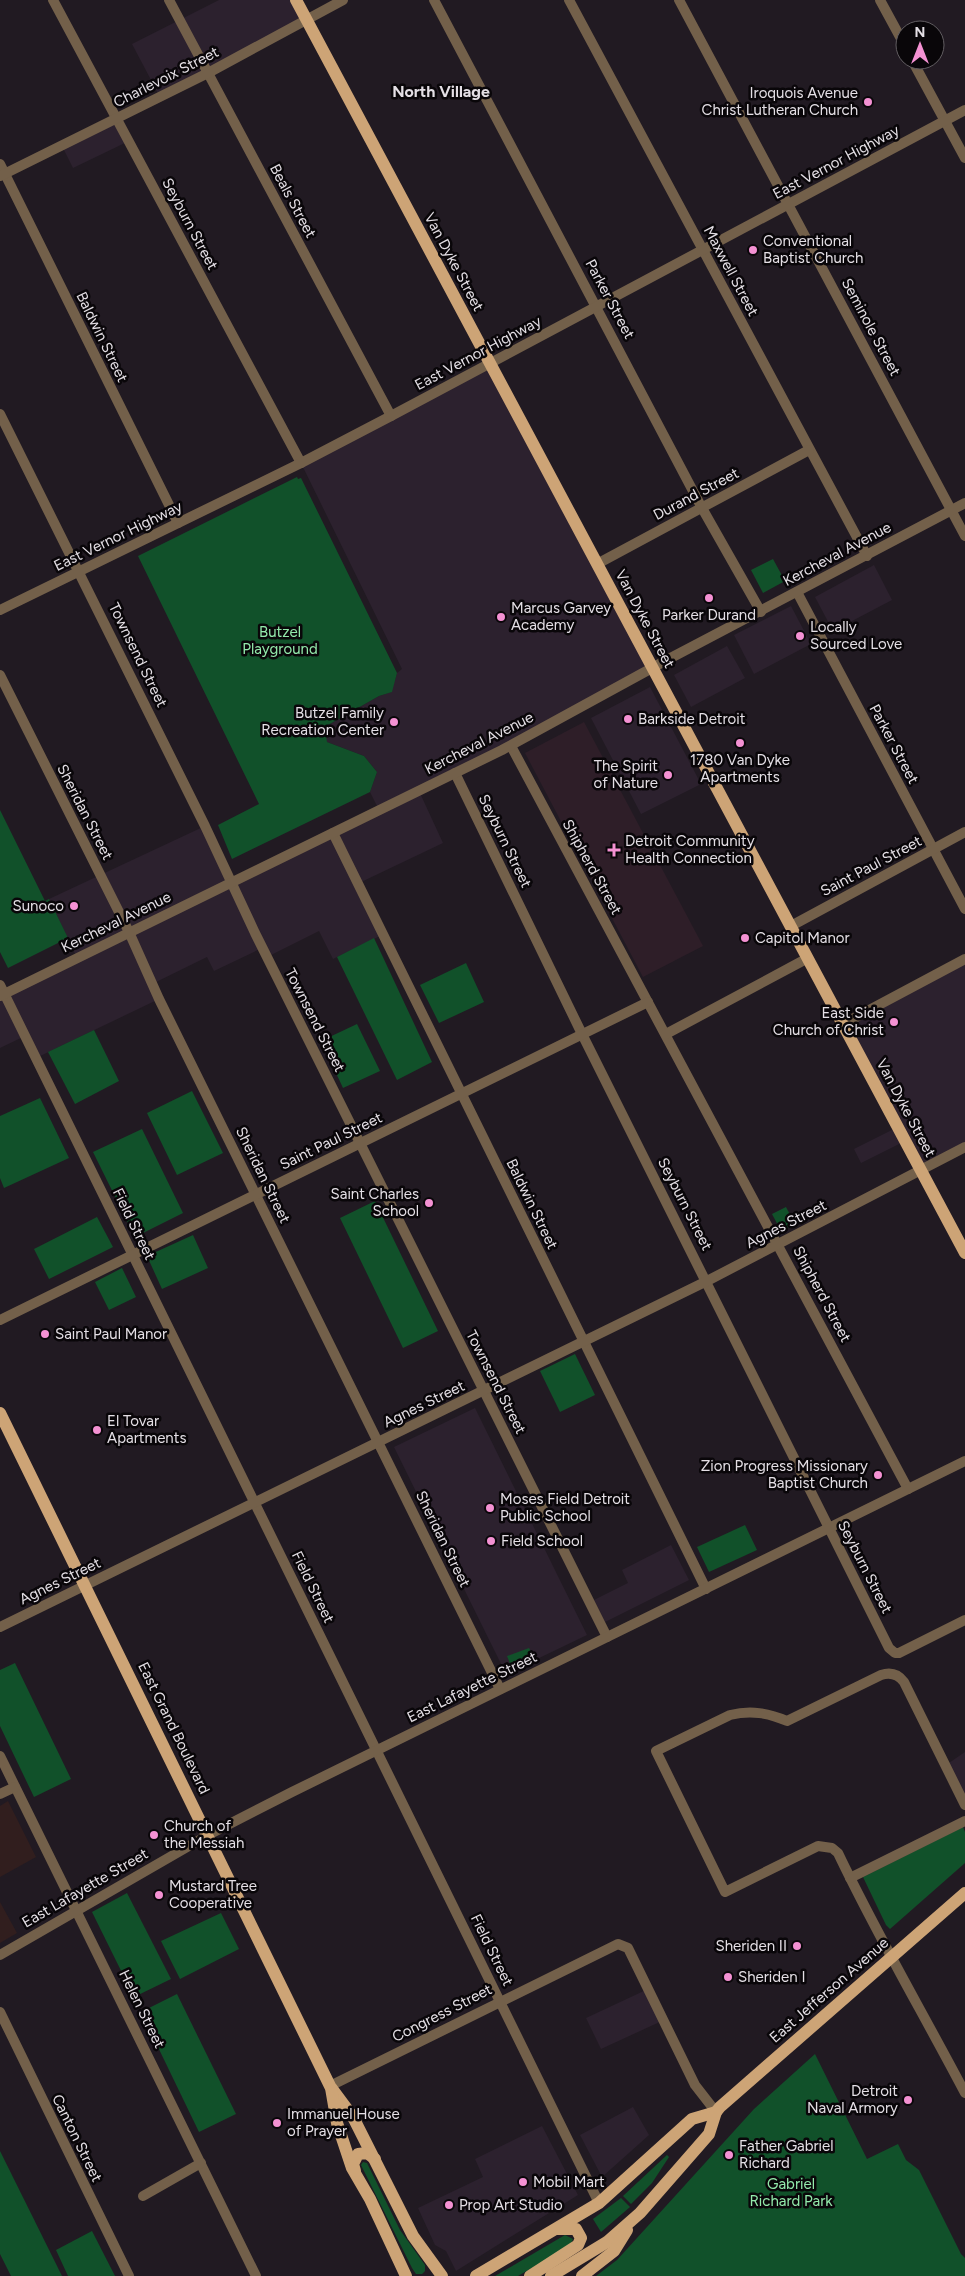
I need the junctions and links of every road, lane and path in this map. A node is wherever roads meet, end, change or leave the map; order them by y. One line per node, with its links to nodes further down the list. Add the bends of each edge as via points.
1 (53, 0): 14 (street, Seyburn Street)
2 (169, 0): 12 (street, Beals Street)
3 (296, 0): 9 (main road, Van Dyke Street)
4 (343, 0): 9 (street, Charlevoix Street)
5 (434, 0): 21 (street, Parker Street)
6 (569, 0): 20 (street, Maxwell Street)
7 (679, 0): 19 (street, Seminole Street)
8 (880, 0): 10 (street)
9 (306, 20): 12 (street, Charlevoix Street); 22 (main road, Van Dyke Street)
10 (895, 28)
11 (917, 70): 15 (street)
12 (208, 73): 14 (street, Charlevoix Street); 24 (street, Beals Street)
13 (965, 110): 15 (street, East Vernor Highway)
14 (117, 119): 18 (street, Charlevoix Street); 26 (street, Seyburn Street)
15 (945, 121): 16 (street); 19 (street, East Vernor Highway)
16 (965, 158)
17 (0, 164): 18 (street, Baldwin Street)
18 (2, 175): 30 (street, Baldwin Street)
19 (788, 205): 20 (street, East Vernor Highway); 29 (street, Seminole Street)
20 (703, 250): 21 (street, East Vernor Highway); 25 (street, Maxwell Street)
21 (597, 306): 22 (street, East Vernor Highway); 28 (street, Parker Street)
22 (490, 364): 24 (street, East Vernor Highway); 33 (main road, Van Dyke Street)
23 (0, 414): 34 (street, Townsend Street)
24 (391, 416): 26 (street, East Vernor Highway)
25 (809, 450): 28 (street, Durand Street); 32 (street, Maxwell Street)
26 (300, 463): 30 (street, East Vernor Highway)
27 (965, 503): 29 (street, Kercheval Avenue)
28 (702, 508): 33 (street, Durand Street); 37 (street, Parker Street)
29 (952, 510): 31 (street, Seminole Street); 32 (street, Kercheval Avenue)
30 (178, 523): 34 (street, East Vernor Highway)
31 (965, 536)
32 (867, 556): 35 (street, Kercheval Avenue)
33 (597, 564): 38 (main road, Van Dyke Street)
34 (80, 571): 36 (street, East Vernor Highway); 45 (street, Townsend Street)
35 (796, 592): 37 (street, Kercheval Avenue); 44 (street, Parker Street)
36 (0, 610)
37 (761, 612): 38 (street, Kercheval Avenue)
38 (653, 667): 40 (street, Kercheval Avenue); 47 (main road, Van Dyke Street)
39 (0, 675): 48 (street, Sheridan Street)
40 (511, 746): 41 (street, Kercheval Avenue); 52 (street, Shipherd Street)
41 (455, 773): 43 (street, Kercheval Avenue); 54 (street, Seyburn Street)
42 (965, 832): 44 (street, Saint Paul Street)
43 (333, 833): 45 (street, Kercheval Avenue); 56 (street, Baldwin Street)
44 (933, 850): 46 (street, Parker Street); 47 (street, Saint Paul Street)
45 (232, 883): 48 (street, Kercheval Avenue); 57 (street, Townsend Street)
46 (965, 909)
47 (790, 926): 49 (main road, Van Dyke Street)
48 (129, 932): 51 (street, Kercheval Avenue); 60 (street, Sheridan Street)
49 (808, 958): 53 (main road, Van Dyke Street); 55 (street)
50 (965, 959): 53 (street)
51 (2, 991): 63 (street, Field Street)
52 (648, 1002): 54 (street, Saint Paul Street); 55 (street, Shipherd Street)
53 (843, 1024): 59 (main road, Van Dyke Street)
54 (582, 1034): 56 (street, Saint Paul Street); 64 (street, Seyburn Street)
55 (666, 1034): 61 (street, Shipherd Street)
56 (460, 1094): 57 (street, Saint Paul Street); 66 (street, Baldwin Street)
57 (360, 1143): 60 (street, Saint Paul Street); 67 (street, Townsend Street)
58 (965, 1147): 59 (street, Agnes Street)
59 (921, 1170): 61 (street, Agnes Street); 62 (main road, Van Dyke Street)
60 (256, 1194): 63 (street, Saint Paul Street); 69 (street, Sheridan Street)
61 (778, 1245): 64 (street, Agnes Street); 71 (street, Shipherd Street)
62 (965, 1253)
63 (133, 1255): 65 (street, Saint Paul Street); 72 (street, Field Street)
64 (707, 1281): 66 (street, Agnes Street); 73 (street, Seyburn Street)
65 (0, 1320)
66 (584, 1342): 67 (street, Agnes Street); 75 (street, Baldwin Street)
67 (484, 1391): 69 (street, Agnes Street); 78 (street, Townsend Street)
68 (0, 1413): 74 (main road, East Grand Boulevard)
69 (378, 1442): 72 (street, Agnes Street); 79 (street, Sheridan Street)
70 (965, 1461): 71 (street, East Lafayette Street)
71 (908, 1489): 73 (street, East Lafayette Street)
72 (255, 1503): 74 (street, Agnes Street); 80 (street, Field Street)
73 (829, 1528): 75 (street, East Lafayette Street); 76 (street, Seyburn Street, via 889,1648 895,1653)
74 (86, 1585): 77 (street, Agnes Street); 86 (main road, East Grand Boulevard)
75 (706, 1588): 78 (street, East Lafayette Street)
76 (965, 1620)
77 (0, 1627)
78 (607, 1637): 79 (street, East Lafayette Street)
79 (500, 1689): 80 (street, East Lafayette Street)
80 (376, 1750): 86 (street, East Lafayette Street); 92 (street, Field Street)
81 (0, 1756): 82 (street, Helen Street)
82 (15, 1787): 83 (street); 89 (street, Helen Street)
83 (0, 1794)
84 (965, 1805): 87 (street, via 904,1682 894,1674 881,1675 787,1721 769,1713 730,1715 656,1751 725,1892 813,1848 827,1846 838,1853)
85 (965, 1821): 87 (street)
86 (208, 1835): 89 (street, East Lafayette Street); 94 (main road, East Grand Boulevard)
87 (850, 1878): 91 (street)
88 (965, 1893): 91 (main road, East Jefferson Avenue)
89 (76, 1910): 90 (street, East Lafayette Street); 98 (street, Helen Street)
90 (0, 1955)
91 (891, 1958): 95 (street); 96 (main road, East Jefferson Avenue)
92 (500, 2001): 94 (street, Congress Street); 96 (street, Congress Street, via 622,1944 628,1948 700,2095); 101 (street, Field Street)
93 (0, 2012): 106 (street, Canton Street)
94 (330, 2086): 97 (main road, East Grand Boulevard, via 353,2117); 99 (main road, East Grand Boulevard, via 342,2143)
95 (965, 2093)
96 (716, 2112): 101 (main road, East Jefferson Avenue, via 692,2119); 102 (main road, East Jefferson Avenue, via 709,2134)
97 (374, 2159): 99 (main road, via 368,2153 356,2155 353,2164); 104 (main road, East Grand Boulevard, via 413,2236)
98 (201, 2163): 100 (street); 107 (street, Helen Street)
99 (357, 2175): 105 (main road, East Grand Boulevard)
100 (143, 2196)
101 (599, 2203): 103 (main road, East Jefferson Avenue)
102 (632, 2220): 112 (main road, East Jefferson Avenue, via 607,2242); 113 (main road, via 614,2251)
103 (555, 2229): 110 (main road, East Jefferson Avenue); 111 (main road, via 576,2229 581,2238 578,2245)
104 (428, 2255): 108 (main road); 109 (main road, East Grand Boulevard)
105 (406, 2273)
106 (128, 2276)
107 (256, 2276)
108 (429, 2276)
109 (442, 2276)
110 (476, 2276)
111 (530, 2276)
112 (551, 2276)
113 (582, 2276)

